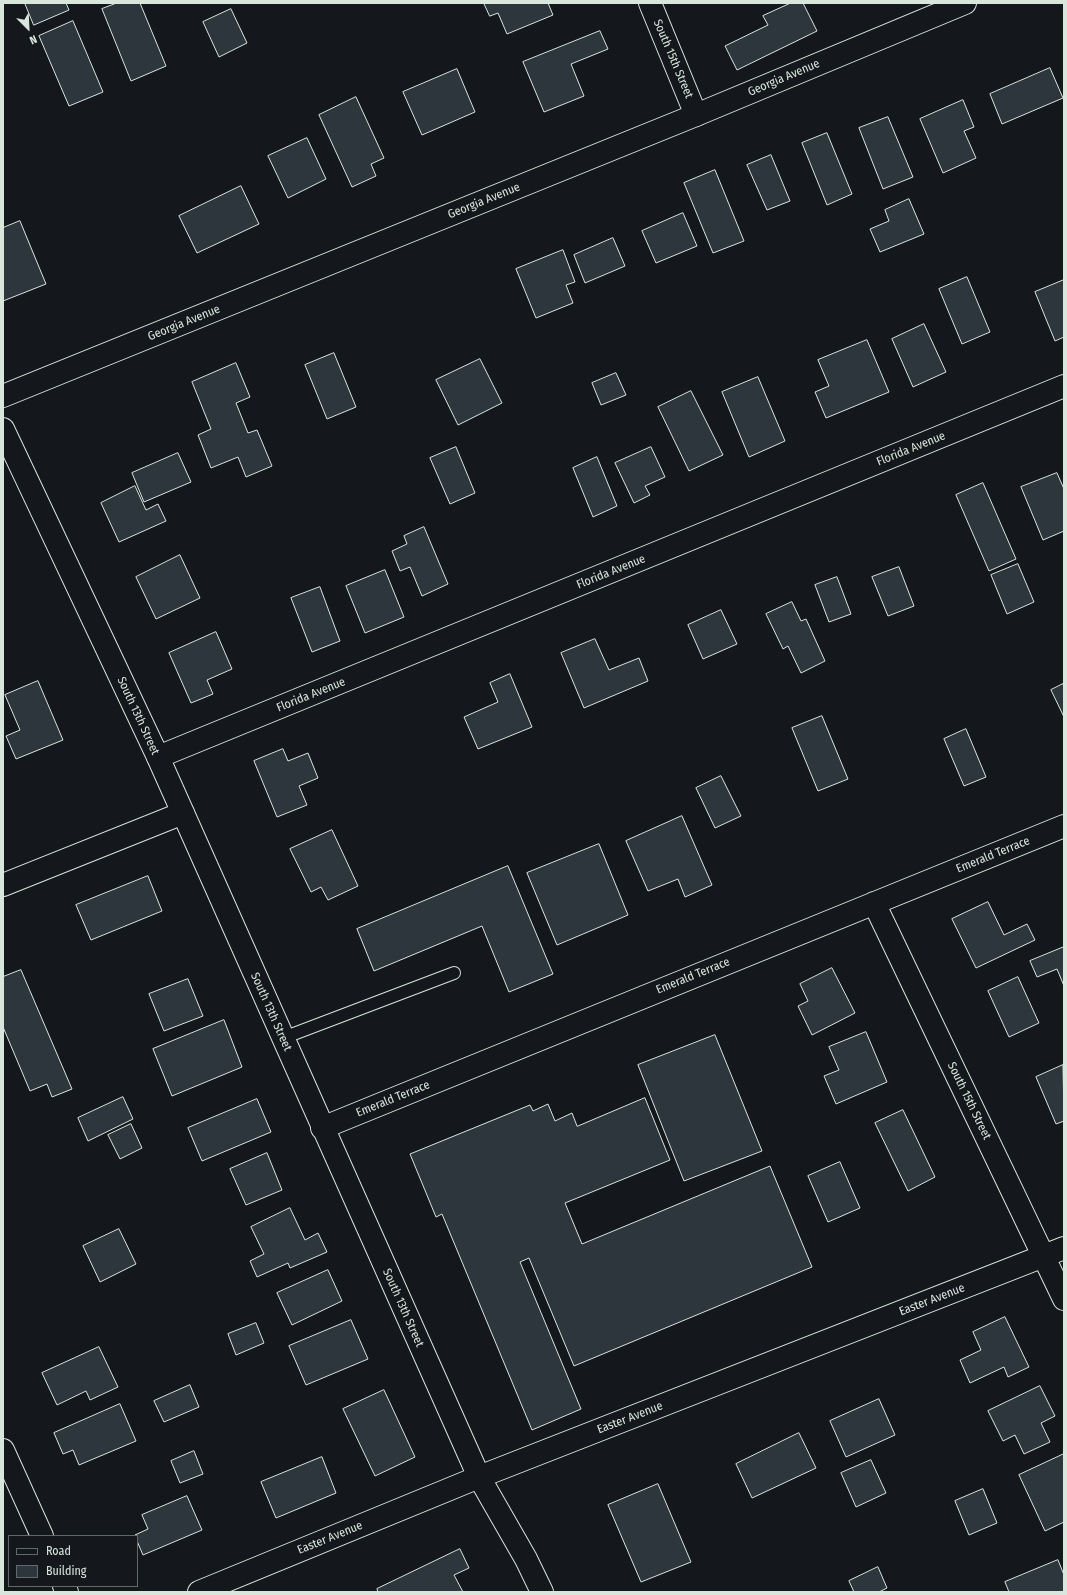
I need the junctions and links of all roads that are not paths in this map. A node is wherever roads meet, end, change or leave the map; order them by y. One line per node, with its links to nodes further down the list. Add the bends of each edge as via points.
1 (650, 3): 3 (street, South 15th Street)
2 (965, 3): 3 (street, Georgia Avenue)
3 (696, 114): 5 (street, Georgia Avenue)
4 (1064, 386): 7 (street, Florida Avenue)
5 (3, 396)
6 (3, 429): 7 (street, South 13th Street)
7 (158, 758): 8 (street, South 13th Street)
8 (183, 813): 10 (street); 13 (street, South 13th Street)
9 (1064, 826): 11 (street, Emerald Terrace)
10 (3, 885)
11 (874, 903): 14 (street, Emerald Terrace); 16 (street, South 15th Street)
12 (454, 973): 13 (lane)
13 (283, 1038): 14 (street, South 13th Street)
14 (322, 1128): 19 (street, South 13th Street)
15 (1064, 1248): 16 (street, Easter Avenue)
16 (1044, 1256): 17 (street, South 15th Street); 19 (street, Easter Avenue)
17 (1064, 1300)
18 (3, 1450): 20 (street)
19 (479, 1477): 21 (street, Easter Avenue); 22 (street, South 13th Street)
20 (42, 1535)
21 (199, 1592)
22 (542, 1592)

